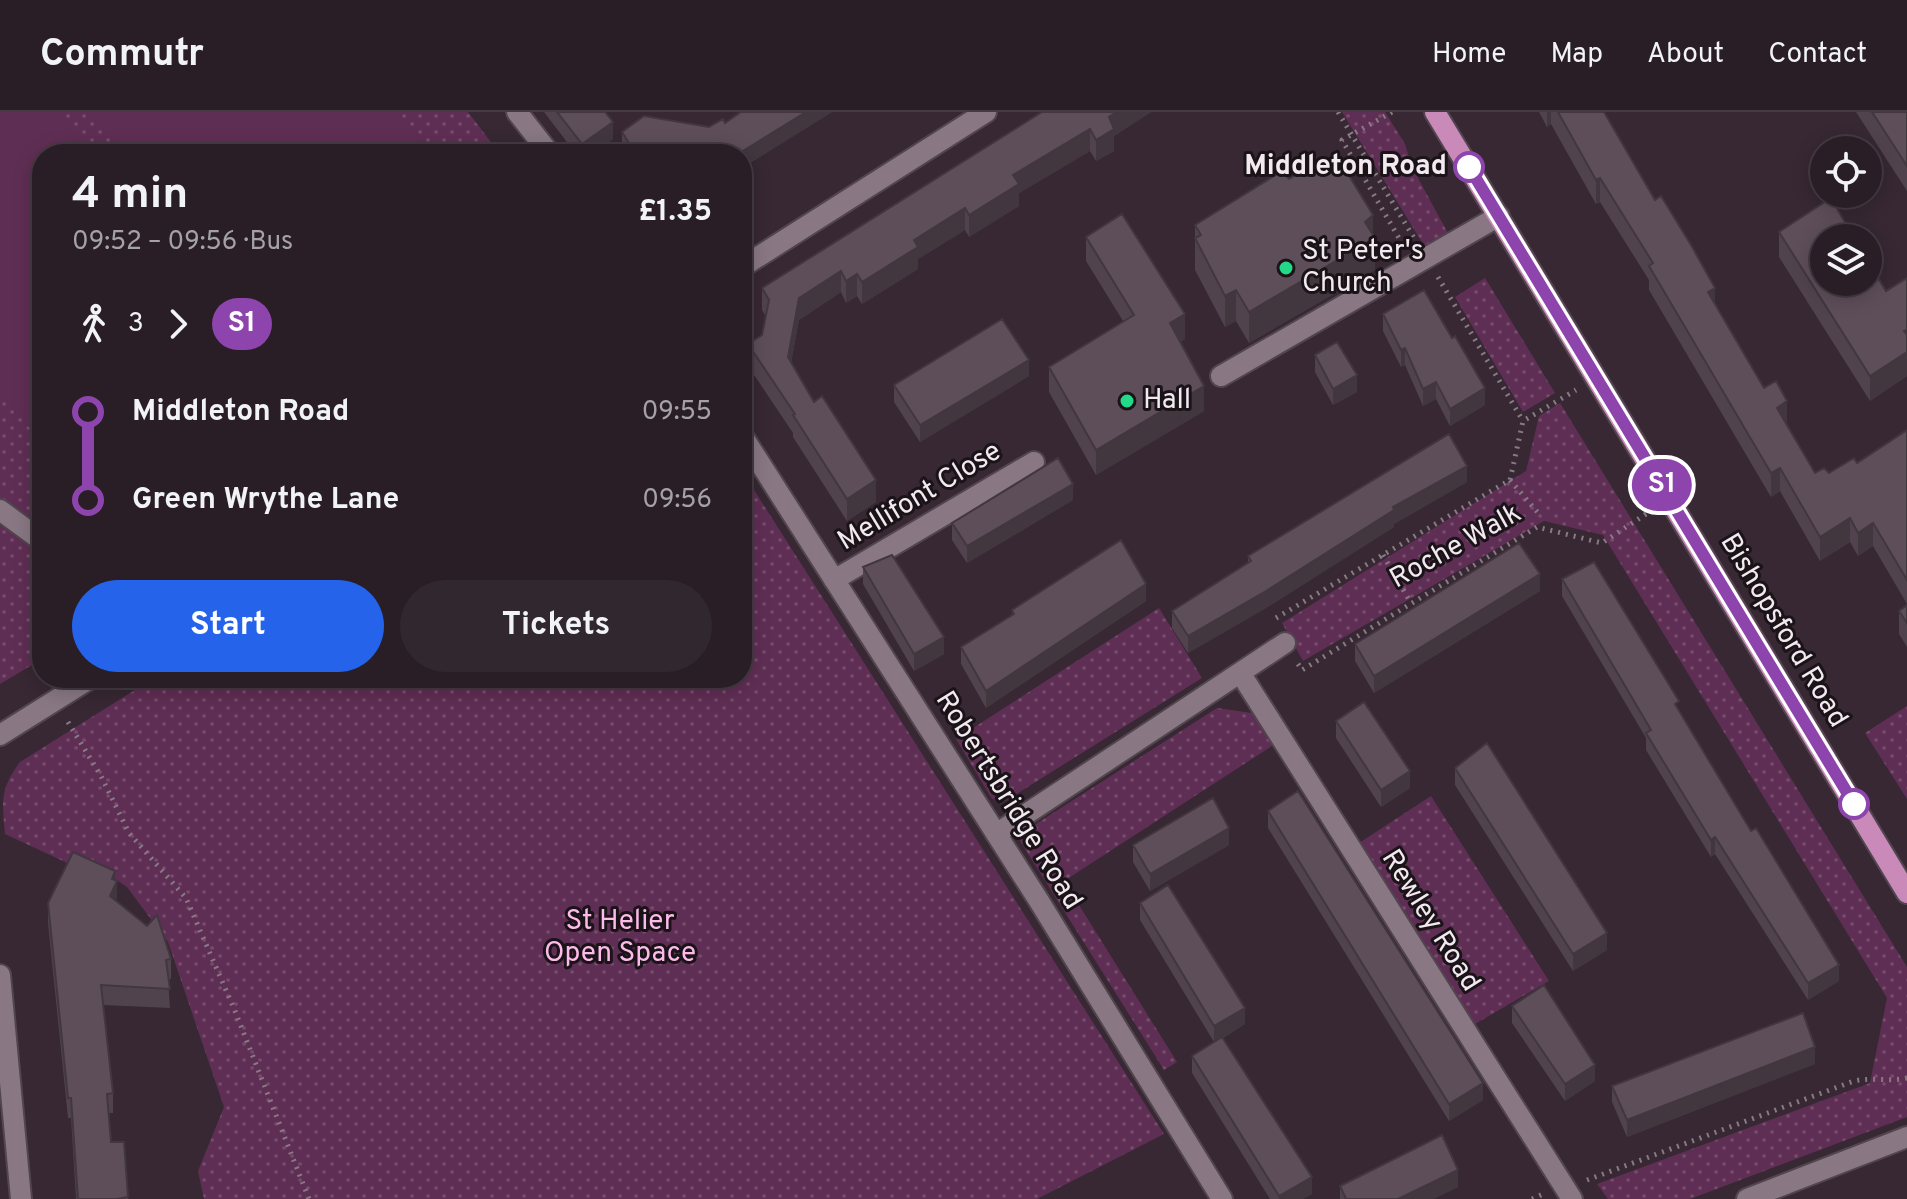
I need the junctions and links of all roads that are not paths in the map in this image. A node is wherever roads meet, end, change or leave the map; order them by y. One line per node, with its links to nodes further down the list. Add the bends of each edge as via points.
1 (517, 112): 4 (street)
2 (986, 112): 6 (street)
3 (1435, 112): 5 (main road, Bishopsford Road)
4 (542, 144)
5 (1499, 216): 7 (street); 18 (main road, Bishopsford Road)
6 (752, 261)
7 (1221, 376)
8 (752, 451): 12 (street, Robertsbridge Road)
9 (1034, 462): 12 (street, Mellifont Close)
10 (0, 510): 11 (street)
11 (32, 534)
12 (834, 580): 17 (street, Robertsbridge Road)
13 (1285, 643): 14 (street)
14 (1241, 674): 17 (street); 21 (street, Rewley Road)
15 (76, 688): 16 (street)
16 (0, 735)
17 (996, 834): 23 (street, Robertsbridge Road)
18 (1907, 893)
19 (0, 975): 22 (street)
20 (1907, 1137): 24 (street)
21 (1568, 1192)
22 (21, 1199)
23 (1222, 1199)
24 (1747, 1199)

